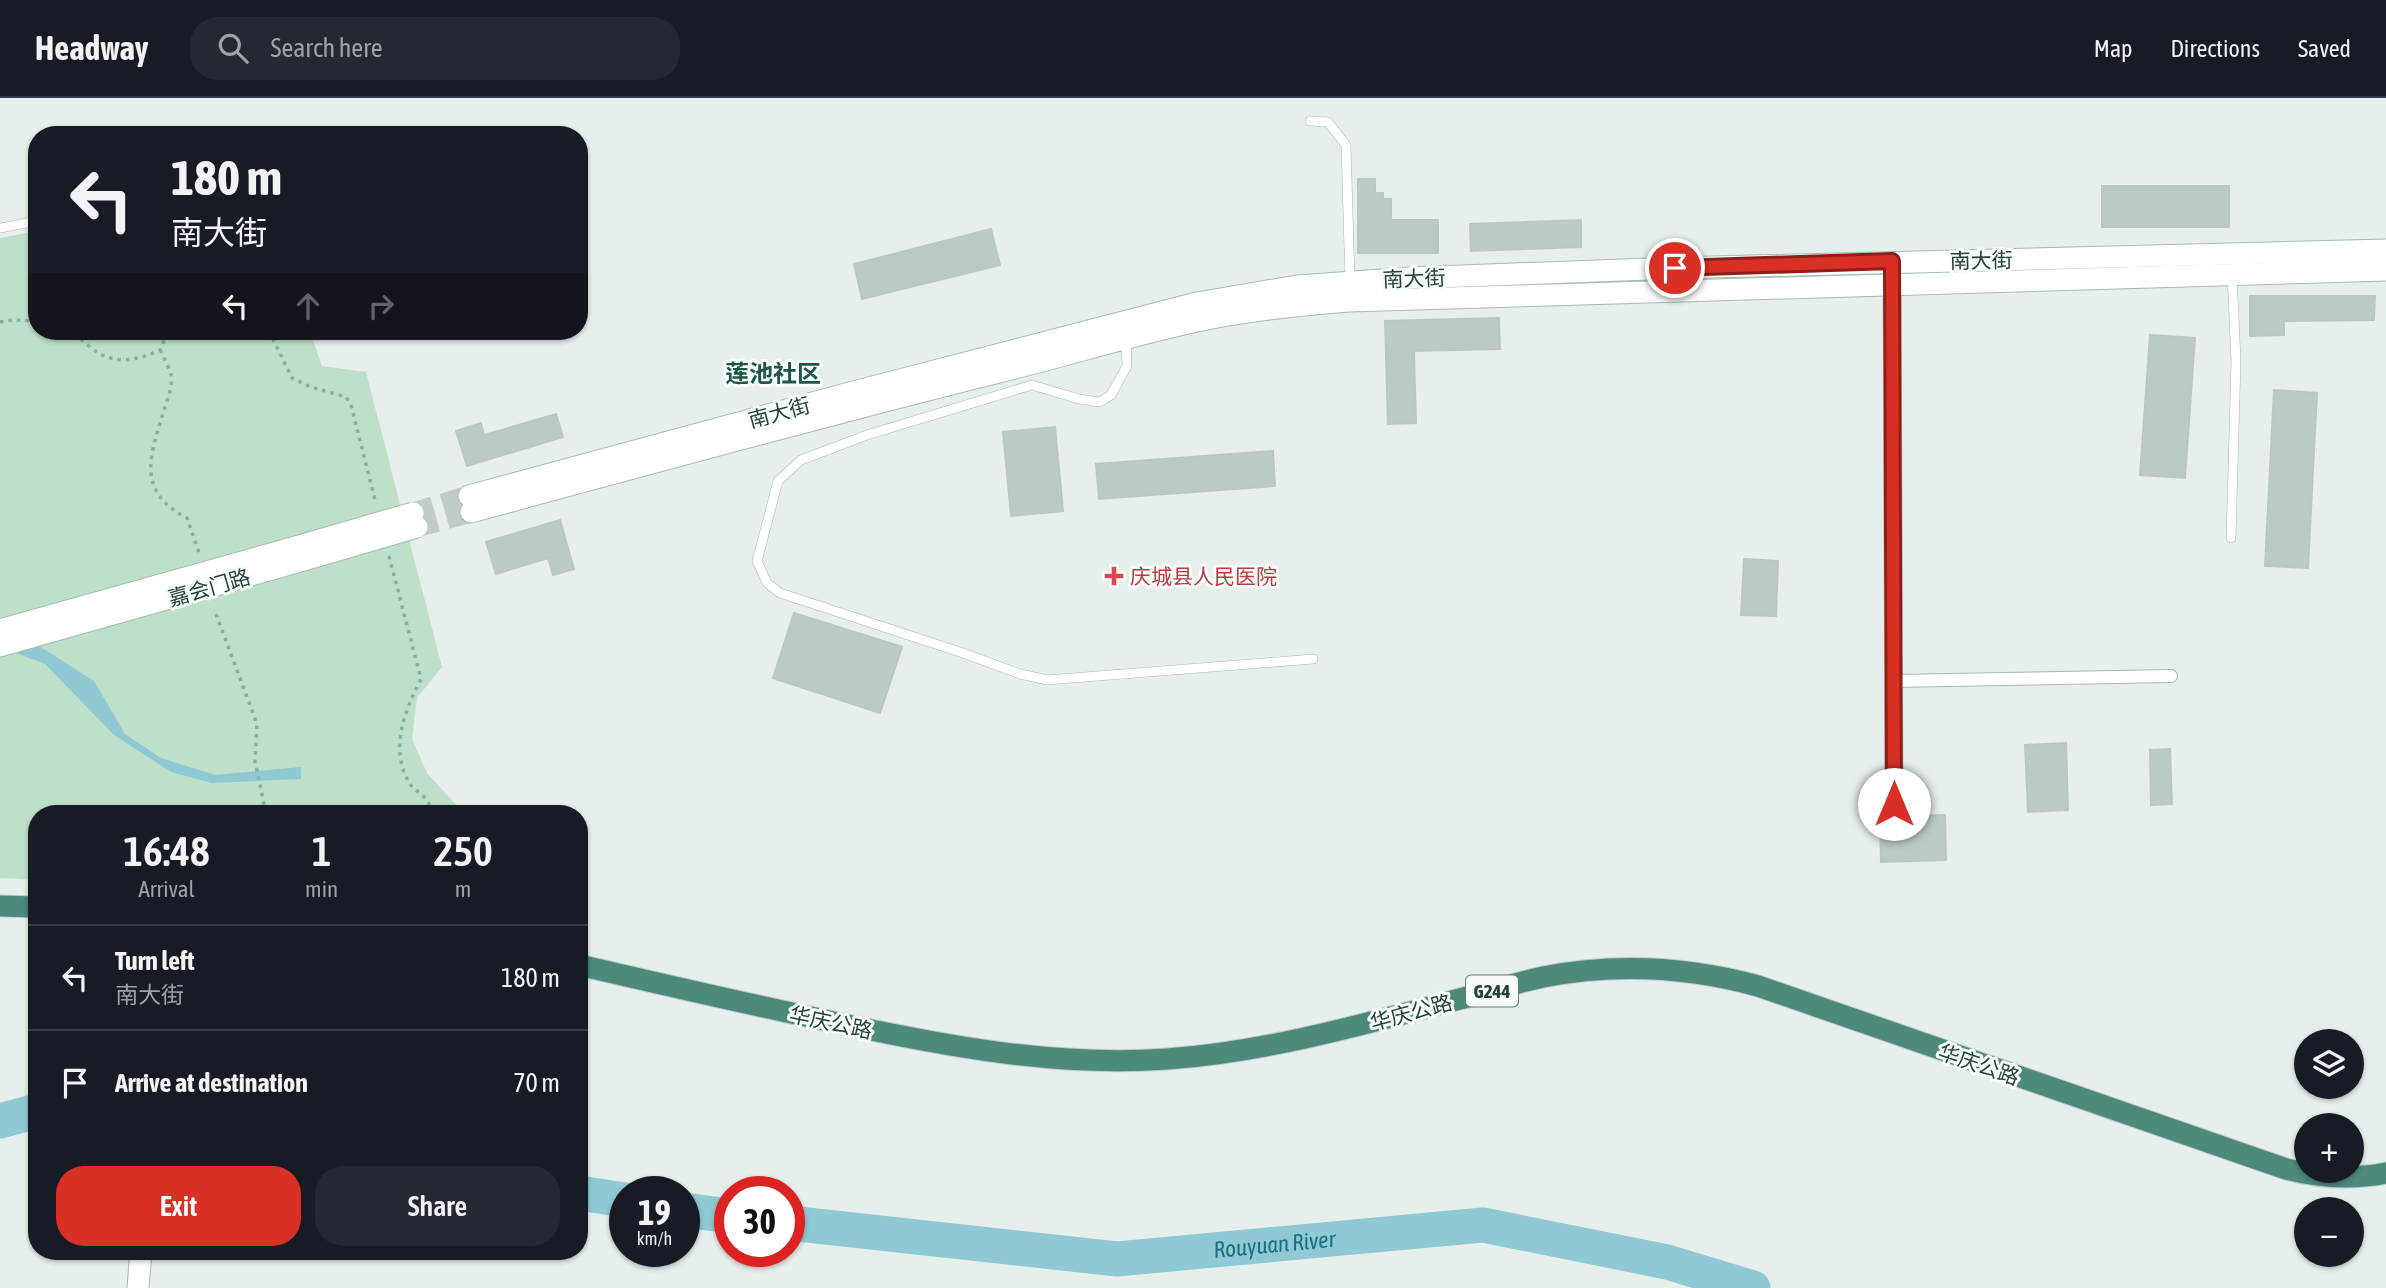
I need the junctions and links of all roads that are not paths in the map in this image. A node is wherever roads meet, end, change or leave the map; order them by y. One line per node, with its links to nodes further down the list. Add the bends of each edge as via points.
1 (1310, 121): 8 (lane, via 1328,122 1346,145)
2 (28, 222): 3 (lane)
3 (0, 228)
4 (2386, 250): 6 (main road, 南大街)
5 (1892, 261): 6 (main road, 南大街); 8 (main road, 南大街); 9 (street)
6 (2232, 265): 7 (main road, 南大街); 9 (main road, 南大街); 13 (lane, via 2236,361)
7 (2386, 270)
8 (1350, 281): 10 (main road, 南大街, via 1223,298)
9 (1892, 284): 10 (main road, 南大街, via 1349,300); 19 (street)
10 (1125, 330): 11 (main road, 南大街, via 846,394); 17 (lane, via 1127,366 1111,395 1100,402 1032,385 801,460 778,481 770,506 757,561 767,583 780,593 1047,680)
11 (470, 504)
12 (415, 520): 14 (main road, 嘉会门路, bridge)
13 (2231, 538)
14 (36, 628): 15 (main road, 嘉会门路); 16 (main road, 嘉会门路)
15 (0, 630)
16 (0, 646)
17 (1313, 659)
18 (2171, 676): 19 (street)
19 (1894, 681): 20 (street)
20 (1894, 804)
21 (0, 896): 22 (highway)
22 (28, 897)
23 (0, 906): 24 (highway)
24 (28, 907)
25 (588, 967): 27 (highway, 华庆公路 / G244, via 998,1053 1113,1060 1238,1052 1543,977 1609,970 1688,971 1758,986 2286,1169 2315,1177)
26 (588, 977): 28 (highway, 华庆公路 / G244, via 885,1044 998,1063 1087,1070 1167,1069 1241,1061 1327,1044 1544,988 1644,980 1687,983 1754,997 2284,1179 2343,1189)
27 (2386, 1173)
28 (2386, 1183)
29 (128, 1260): 31 (main road)
30 (140, 1260): 32 (main road)
31 (125, 1288)
32 (138, 1288)

